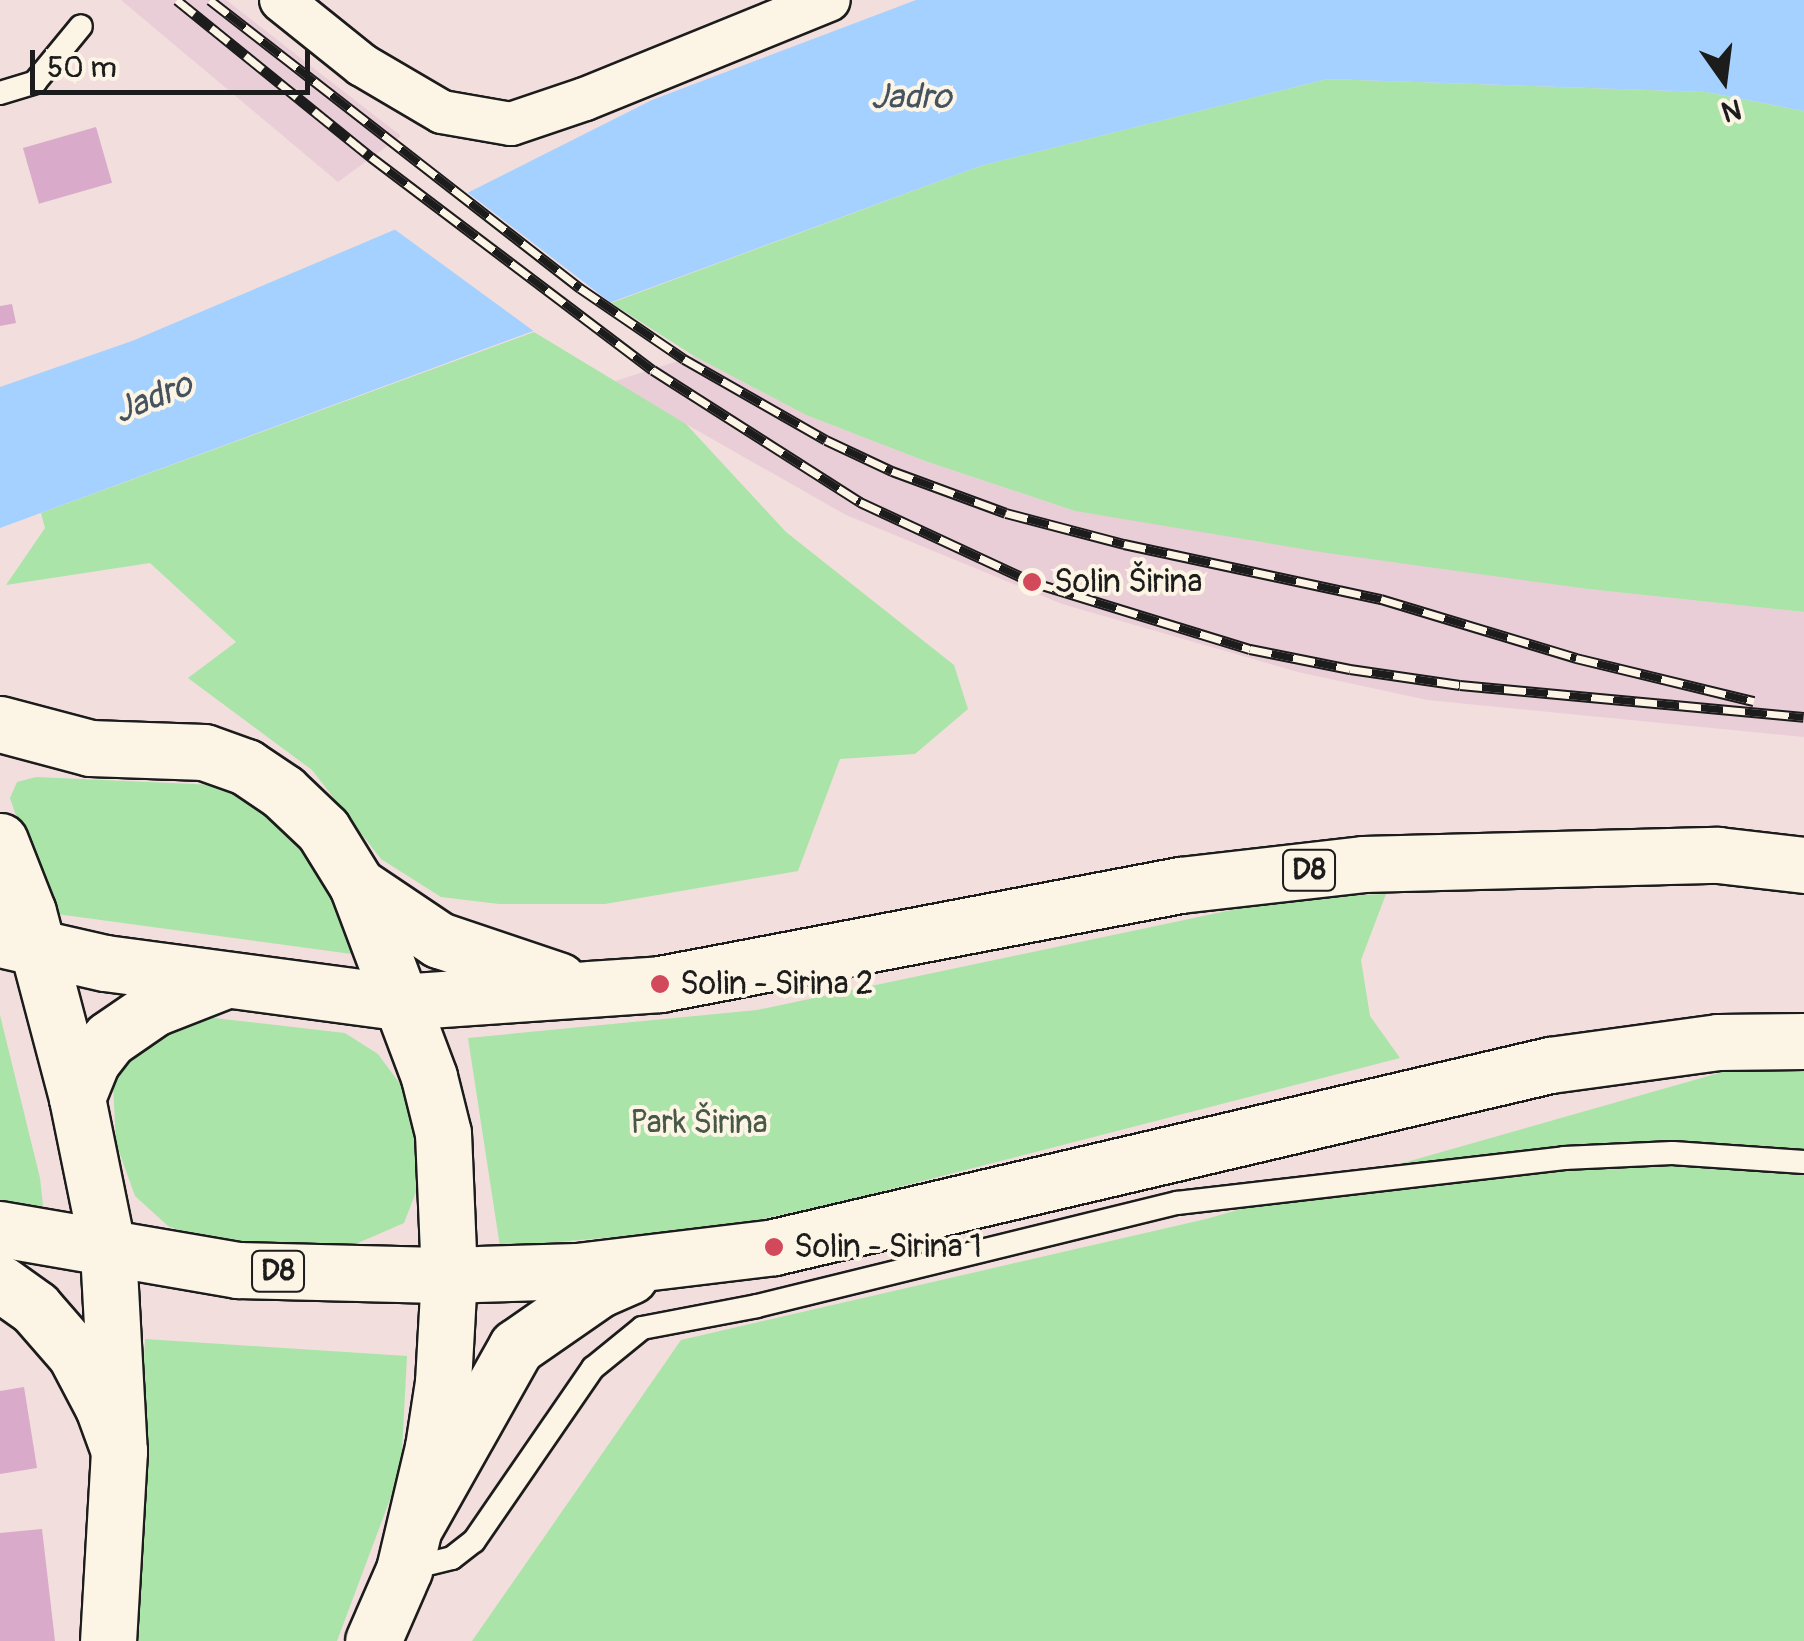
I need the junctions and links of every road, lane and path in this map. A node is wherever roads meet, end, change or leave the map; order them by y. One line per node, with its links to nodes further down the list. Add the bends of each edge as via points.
1 (281, 0): 2 (street, via 362,65 442,112 511,124)
2 (829, 0)
3 (80, 26): 4 (lane, via 35,82)
4 (0, 93)
5 (0, 724): 8 (main road, via 90,748 204,752 246,767 322,830)
6 (0, 840): 9 (main road)
7 (1804, 865): 11 (main road, D8, via 1718,855 1363,864 1180,884 822,956)
8 (357, 885): 11 (main road, via 439,940 547,978); 12 (main road)
9 (18, 943): 10 (main road, D8); 14 (main road)
10 (229, 980): 12 (main road, D8); 14 (main road, via 185,992 109,1039)
11 (605, 990): 12 (main road, D8)
12 (400, 1002): 19 (main road, via 443,1133)
13 (1804, 1040): 18 (main road, D8, via 1718,1042 1550,1064 793,1242)
14 (76, 1098): 17 (main road)
15 (1804, 1162): 22 (lane, via 1672,1153 1564,1158 1177,1203 642,1328 593,1368 474,1542 452,1558)
16 (0, 1229): 17 (main road, D8)
17 (108, 1251): 19 (main road, D8, via 238,1270); 21 (main road)
18 (665, 1261): 19 (main road, D8); 22 (main road, via 598,1290 516,1347)
19 (449, 1275): 22 (main road, via 443,1382)
20 (0, 1284): 21 (main road, via 35,1308 75,1354)
21 (119, 1451): 23 (main road)
22 (410, 1546): 24 (main road)
23 (108, 1641)
24 (374, 1641)

